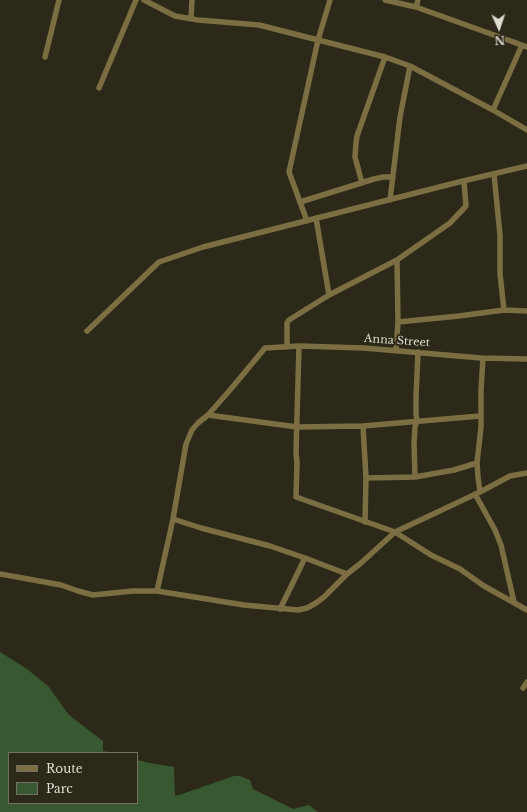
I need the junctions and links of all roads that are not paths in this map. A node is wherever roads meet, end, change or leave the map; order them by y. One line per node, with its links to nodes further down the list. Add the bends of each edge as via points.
1 (59, 0): 12 (street)
2 (136, 0): 15 (street)
3 (144, 0): 9 (street, via 175,16)
4 (192, 0): 9 (street)
5 (330, 0): 10 (street)
6 (385, 0): 8 (street)
7 (418, 0): 8 (street)
8 (416, 7): 11 (street)
9 (191, 19): 10 (street, via 260,25)
10 (318, 40): 13 (street); 24 (street, via 289,172)
11 (524, 46): 16 (street)
12 (45, 57)
13 (385, 57): 14 (street); 22 (street, via 357,136 355,157)
14 (410, 66): 16 (street); 20 (street, via 400,117)
15 (99, 88)
16 (493, 110): 17 (street)
17 (527, 130)
18 (527, 166): 19 (street)
19 (494, 174): 21 (street); 29 (street)
20 (393, 177): 22 (street); 23 (street)
21 (464, 181): 23 (street); 27 (street, via 466,206 450,223)
22 (362, 182): 24 (street)
23 (390, 200): 25 (street)
24 (300, 202): 26 (street)
25 (316, 218): 26 (street); 28 (street)
26 (307, 221): 32 (street, via 203,247 159,262)
27 (397, 260): 28 (street); 31 (street)
28 (330, 295): 34 (street, via 286,323)
29 (504, 310): 30 (street); 31 (street)
30 (527, 311)
31 (398, 322): 35 (street)
32 (87, 331)
33 (299, 346): 34 (street, Anna Street); 35 (street, Anna Street); 43 (street)
34 (287, 347): 39 (street, Anna Street, via 265,348)
35 (396, 350): 36 (street, Anna Street)
36 (418, 352): 37 (street, Anna Street); 41 (street)
37 (483, 358): 38 (street, Anna Street); 40 (street)
38 (527, 359)
39 (208, 415): 43 (street); 49 (street, via 192,430 186,444)
40 (480, 416): 41 (street); 44 (street)
41 (417, 421): 42 (street); 46 (street, via 414,443)
42 (363, 426): 43 (street); 47 (street)
43 (297, 427): 50 (street, via 296,497)
44 (477, 463): 46 (street); 48 (street)
45 (527, 473): 48 (street, via 510,476)
46 (415, 477): 47 (street)
47 (366, 478): 50 (street)
48 (477, 493): 51 (street); 56 (street, via 501,545)
49 (173, 519): 52 (street); 55 (street)
50 (365, 522): 51 (street)
51 (395, 532): 54 (street); 56 (street)
52 (305, 558): 54 (street); 57 (street)
53 (0, 574): 55 (street, via 61,585 93,595)
54 (347, 574): 57 (street, via 324,597 307,608)
55 (157, 591): 57 (street)
56 (514, 602): 58 (street)
57 (280, 609)
58 (527, 610)
59 (527, 682): 60 (street)
60 (523, 688)

